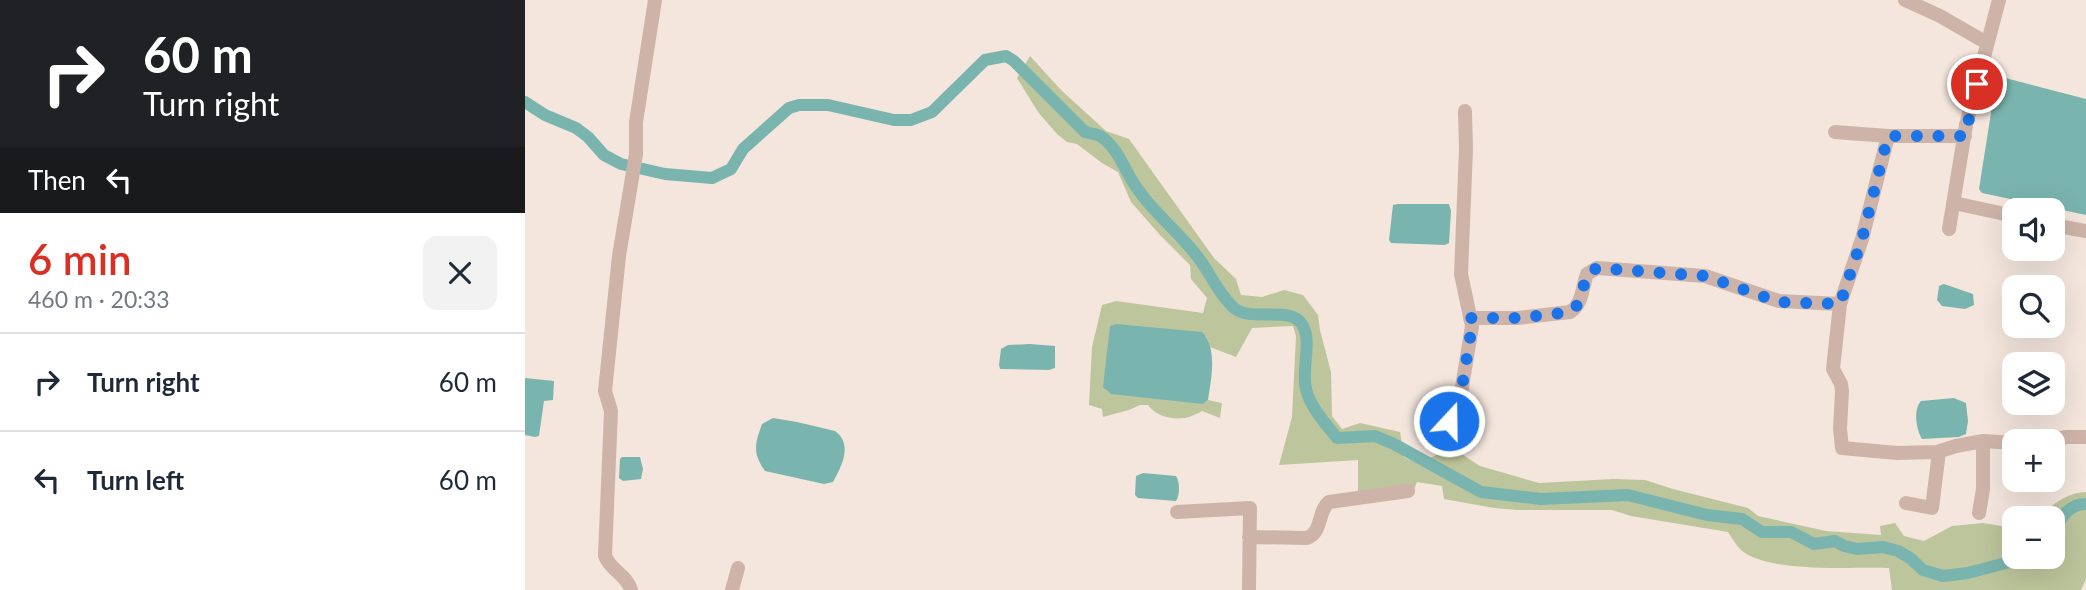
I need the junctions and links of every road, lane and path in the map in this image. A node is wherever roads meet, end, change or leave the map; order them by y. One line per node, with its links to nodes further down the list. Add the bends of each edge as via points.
1 (655, 0): 28 (street, via 605,391 611,411 605,556)
2 (1905, 0): 4 (street)
3 (1999, 0): 4 (street)
4 (1987, 43): 8 (street)
5 (1465, 111): 15 (street, via 1461,274)
6 (1835, 132): 7 (street)
7 (1888, 136): 8 (street); 14 (street)
8 (1965, 136): 9 (street)
9 (1954, 203): 10 (street); 12 (street)
10 (2002, 213)
11 (2065, 227): 13 (street)
12 (1949, 229)
13 (2086, 231)
14 (1840, 304): 15 (street, via 1779,302 1705,276 1597,268 1587,274 1579,303 1570,312); 21 (street, via 1833,369 1842,391 1842,448)
15 (1470, 318): 16 (street, via 1461,393)
16 (1449, 421)
17 (2065, 437): 18 (street)
18 (2086, 437)
19 (1983, 441): 20 (street); 21 (street); 25 (street)
20 (2002, 442)
21 (1939, 452): 23 (street, via 1932,508)
22 (1408, 491): 26 (street, via 1329,502 1317,531 1307,538)
23 (1906, 503)
24 (1177, 512): 26 (street, via 1249,508)
25 (1979, 513)
26 (1249, 537): 30 (street)
27 (738, 568): 29 (street)
28 (631, 590)
29 (731, 590)
30 (1249, 590)

